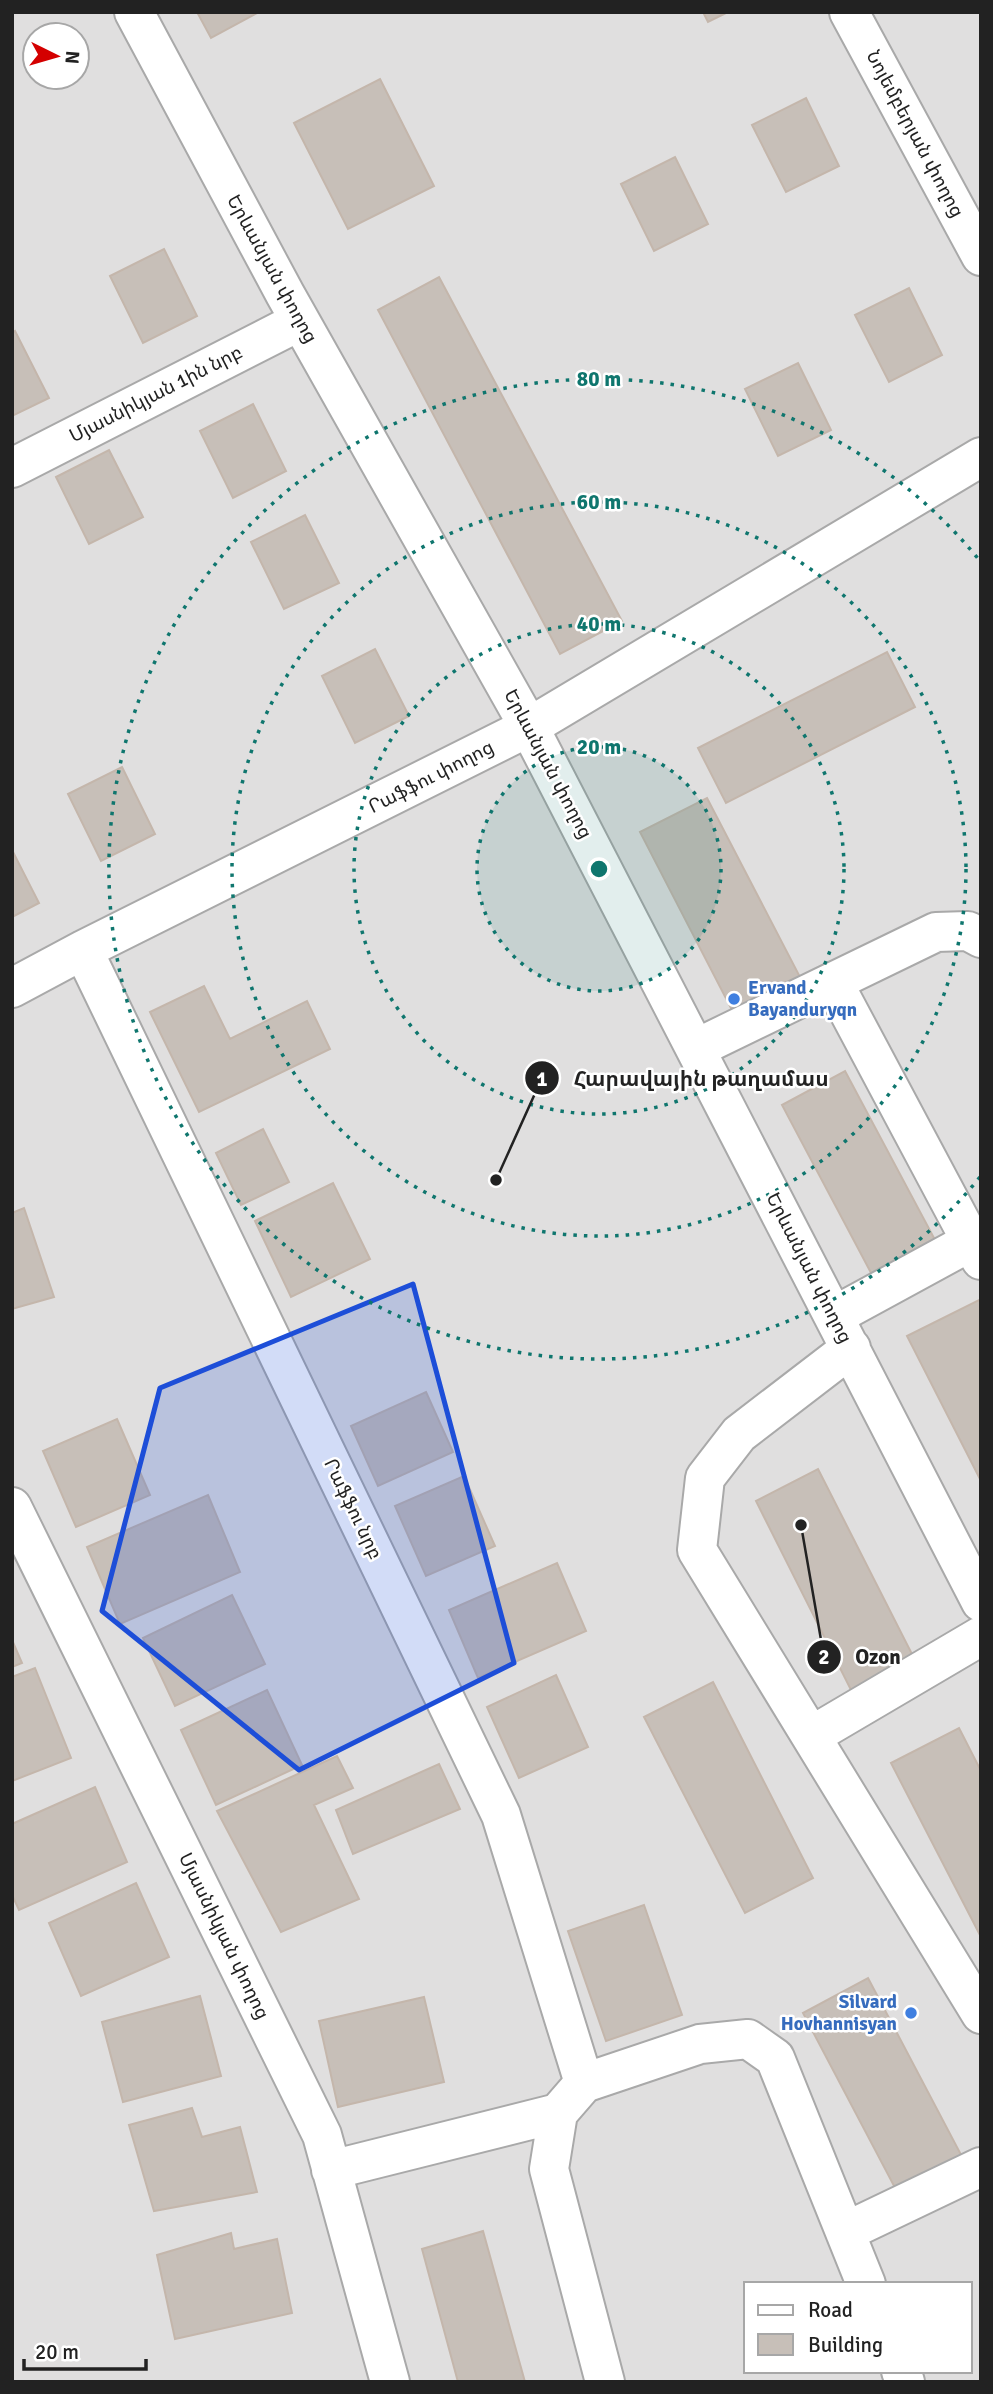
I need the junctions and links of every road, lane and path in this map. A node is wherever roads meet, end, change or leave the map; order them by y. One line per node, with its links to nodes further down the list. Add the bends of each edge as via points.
1 (134, 12): 4 (street, Երևանյան փողոց)
2 (853, 13): 3 (street, Նոյեմբերյան փողոց)
3 (981, 256)
4 (300, 321): 6 (street, Մյասնիկյան 1ին նրբ); 7 (street, Երևանյան փողոց)
5 (981, 457): 7 (street, Րաֆֆու փողոց)
6 (12, 468)
7 (529, 727): 9 (street, Րաֆֆու փողոց); 12 (street, Երևանյան փողոց)
8 (981, 938): 10 (street, via 968,931 936,932)
9 (83, 950): 11 (street, Րաֆֆու փողոց); 20 (street, Րաֆֆու նրբ, via 500,1815)
10 (834, 982): 12 (street); 13 (street)
11 (12, 988)
12 (696, 1048): 14 (street, Երևանյան փողոց)
13 (976, 1251): 14 (street)
14 (842, 1332): 16 (street, Երևանյան փողոց); 18 (street, via 739,1434 705,1478 697,1550)
15 (12, 1507): 23 (street, Մյասնիկյան փողոց, via 322,2135)
16 (978, 1591)
17 (981, 1636): 18 (street)
18 (810, 1736): 19 (street)
19 (976, 1994)
20 (584, 2082): 21 (street); 24 (street, via 700,2044 748,2039 775,2058)
21 (558, 2113): 23 (street); 27 (street, via 549,2169)
22 (981, 2167): 24 (street)
23 (331, 2171): 26 (street, Մյասնիկյան փողոց)
24 (845, 2232): 25 (street)
25 (865, 2282)
26 (390, 2382)
27 (605, 2382)

